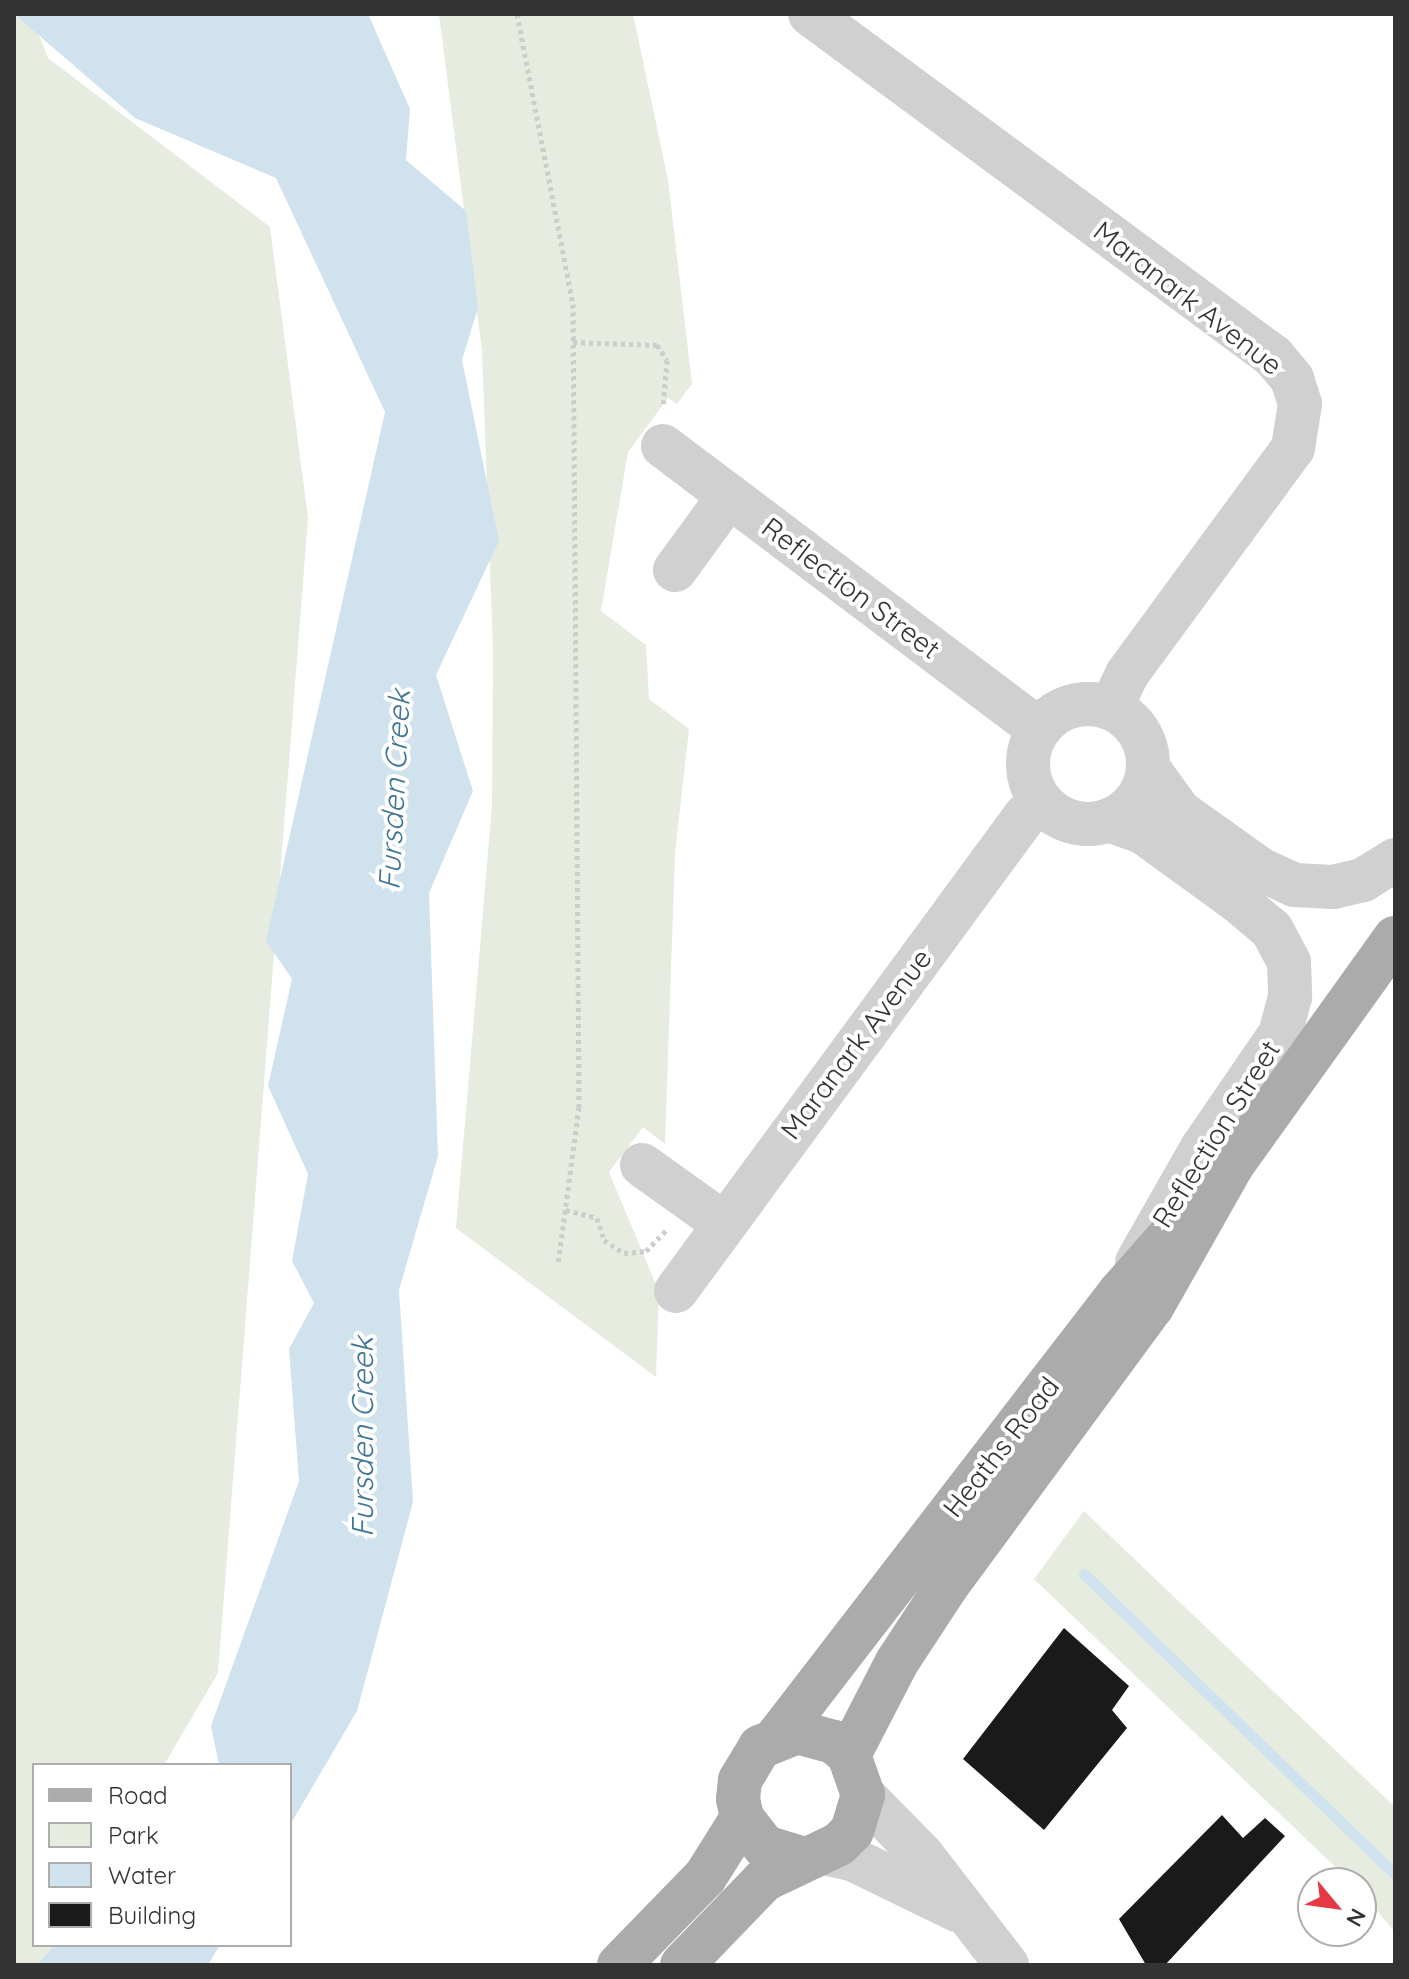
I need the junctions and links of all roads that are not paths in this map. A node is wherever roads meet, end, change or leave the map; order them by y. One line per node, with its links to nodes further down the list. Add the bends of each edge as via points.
1 (810, 14): 5 (street, Maranark Avenue, via 1273,356 1292,379 1300,404 1293,448 1127,674)
2 (668, 450): 3 (street, Reflection Street)
3 (729, 496): 4 (street); 6 (street, Reflection Street)
4 (675, 570)
5 (1111, 708): 6 (street, via 1071,706); 7 (street, via 1139,732)
6 (1039, 729): 8 (street, via 1028,767)
7 (1148, 768): 9 (street, via 1136,800); 10 (street, via 1180,812 1260,869 1294,885 1333,887 1363,880)
8 (1042, 803): 9 (street, via 1073,822); 14 (street, Maranark Avenue, via 1025,816)
9 (1109, 820): 16 (street, Reflection Street, via 1144,833 1272,930 1289,962 1290,997 1280,1034 1202,1148)
10 (1395, 860)
11 (1395, 938): 12 (main road, Heaths Road)
12 (1233, 1164): 16 (main road, Heaths Road); 18 (main road, Heaths Road, via 1152,1307 897,1662)
13 (642, 1165): 14 (street)
14 (723, 1223): 15 (street, Maranark Avenue)
15 (676, 1291)
16 (1120, 1292): 17 (main road, Heaths Road)
17 (777, 1737): 18 (main road, via 816,1735); 19 (main road, via 760,1747 743,1771 738,1799)
18 (856, 1775): 20 (main road, via 852,1831); 21 (street)
19 (742, 1818): 20 (main road, via 765,1847); 22 (main road, via 705,1877)
20 (812, 1856): 21 (street, via 852,1859); 23 (main road, via 764,1880)
21 (966, 1915): 24 (street)
22 (619, 1965)
23 (682, 1965)
24 (1007, 1965)

